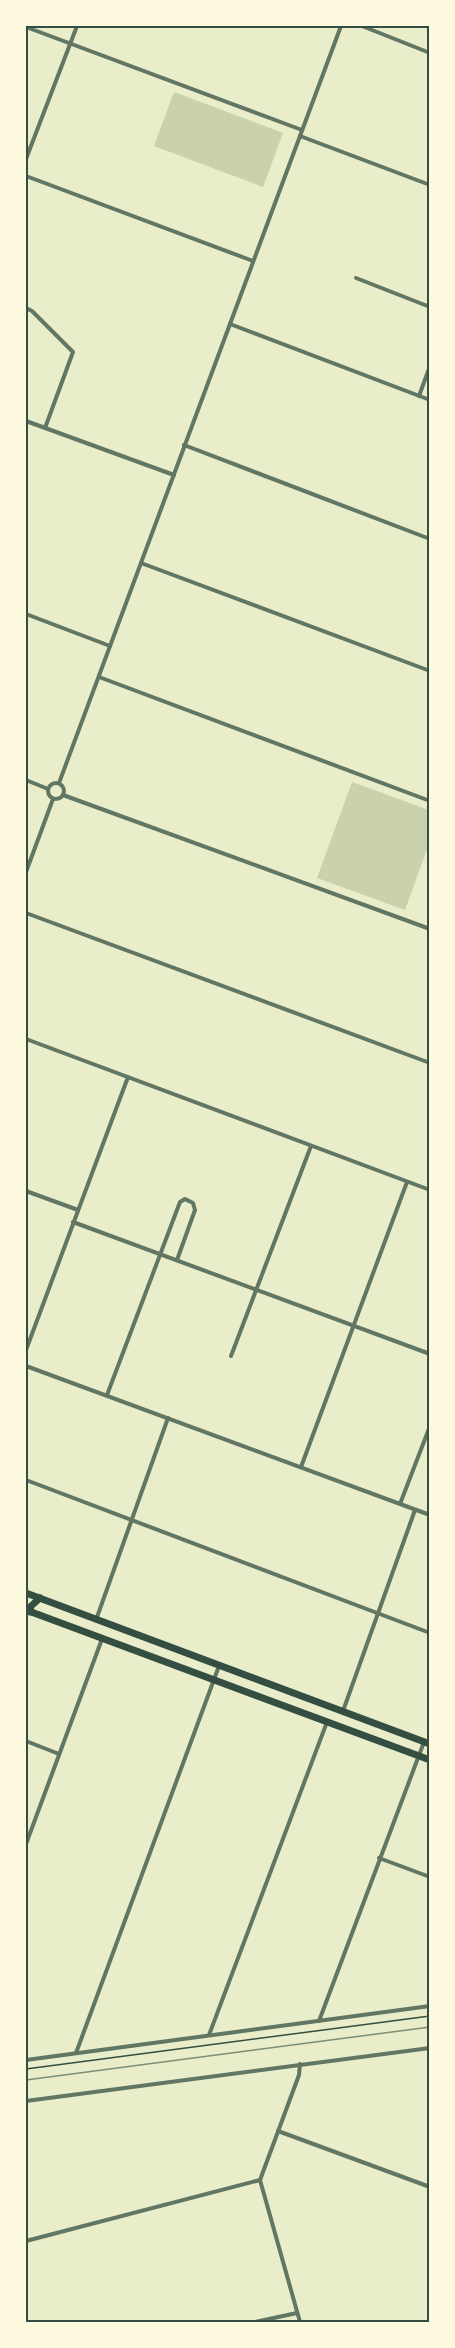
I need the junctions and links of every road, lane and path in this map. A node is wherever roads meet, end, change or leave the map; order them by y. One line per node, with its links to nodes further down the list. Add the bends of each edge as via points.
1 (76, 26): 5 (street)
2 (341, 26): 7 (street)
3 (362, 26): 6 (street)
4 (26, 27): 5 (street)
5 (70, 43): 7 (street); 9 (street)
6 (429, 52)
7 (302, 130): 8 (street)
8 (300, 136): 11 (street); 12 (street)
9 (26, 159)
10 (26, 176): 12 (street)
11 (429, 185)
12 (253, 261): 16 (street)
13 (356, 278): 14 (street)
14 (429, 307)
15 (26, 308): 21 (street, via 73,352)
16 (230, 324): 18 (street); 22 (street)
17 (429, 366): 18 (street)
18 (419, 396): 19 (street)
19 (429, 400)
20 (26, 421): 21 (street)
21 (45, 428): 23 (street)
22 (184, 446): 23 (street); 24 (street)
23 (174, 475): 25 (street)
24 (429, 539)
25 (141, 563): 27 (street); 28 (street)
26 (26, 614): 27 (street)
27 (110, 646): 29 (street)
28 (429, 671)
29 (99, 676): 31 (street); 35 (street)
30 (26, 780): 32 (street)
31 (59, 783): 32 (street); 33 (street)
32 (48, 789): 34 (street)
33 (63, 795): 34 (street); 38 (street)
34 (53, 799): 36 (street)
35 (429, 801)
36 (26, 872)
37 (26, 913): 40 (street)
38 (429, 929)
39 (26, 1039): 41 (street)
40 (429, 1063)
41 (128, 1077): 42 (street); 46 (street)
42 (311, 1146): 43 (street); 50 (street)
43 (407, 1182): 44 (street); 52 (street)
44 (429, 1190)
45 (26, 1191): 46 (street)
46 (78, 1210): 47 (street)
47 (73, 1222): 48 (street); 53 (street)
48 (160, 1254): 49 (street); 49 (street, via 184,1199 193,1203 195,1210); 58 (street)
49 (177, 1260): 50 (street)
50 (257, 1290): 52 (street); 56 (street)
51 (26, 1325): 53 (street)
52 (355, 1327): 55 (street); 61 (street)
53 (34, 1328): 54 (street)
54 (26, 1350)
55 (429, 1354)
56 (231, 1356)
57 (26, 1366): 58 (street)
58 (107, 1395): 59 (street)
59 (168, 1418): 61 (street); 66 (street)
60 (429, 1426): 63 (street)
61 (301, 1467): 63 (street)
62 (26, 1480): 66 (street)
63 (400, 1504): 64 (street)
64 (416, 1510): 65 (street); 70 (street)
65 (429, 1515)
66 (132, 1519): 70 (street); 71 (street)
67 (26, 1593): 68 (highway)
68 (40, 1598): 69 (highway); 71 (highway)
69 (28, 1611): 73 (highway)
70 (378, 1614): 72 (street); 76 (street)
71 (96, 1620): 74 (highway)
72 (429, 1633)
73 (102, 1639): 75 (highway); 80 (street)
74 (219, 1665): 75 (street); 76 (highway)
75 (213, 1680): 77 (highway); 91 (street)
76 (343, 1711): 79 (highway)
77 (327, 1722): 81 (highway); 89 (street)
78 (26, 1741): 80 (street)
79 (427, 1743): 81 (street)
80 (59, 1754): 83 (street)
81 (418, 1756): 82 (highway); 84 (street)
82 (429, 1760)
83 (26, 1844)
84 (379, 1858): 85 (street); 88 (street)
85 (429, 1877)
86 (429, 2006): 88 (street)
87 (429, 2016): 94 (path)
88 (319, 2021): 89 (street)
89 (209, 2035): 91 (street)
90 (429, 2048): 93 (street)
91 (76, 2053): 92 (street)
92 (26, 2060)
93 (300, 2064): 95 (street); 96 (street)
94 (26, 2069)
95 (26, 2101)
96 (278, 2131): 97 (street); 98 (street)
97 (260, 2181): 99 (street); 100 (street)
98 (429, 2187)
99 (26, 2241)
100 (297, 2313): 101 (street); 102 (street)
101 (255, 2322)
102 (300, 2322)

